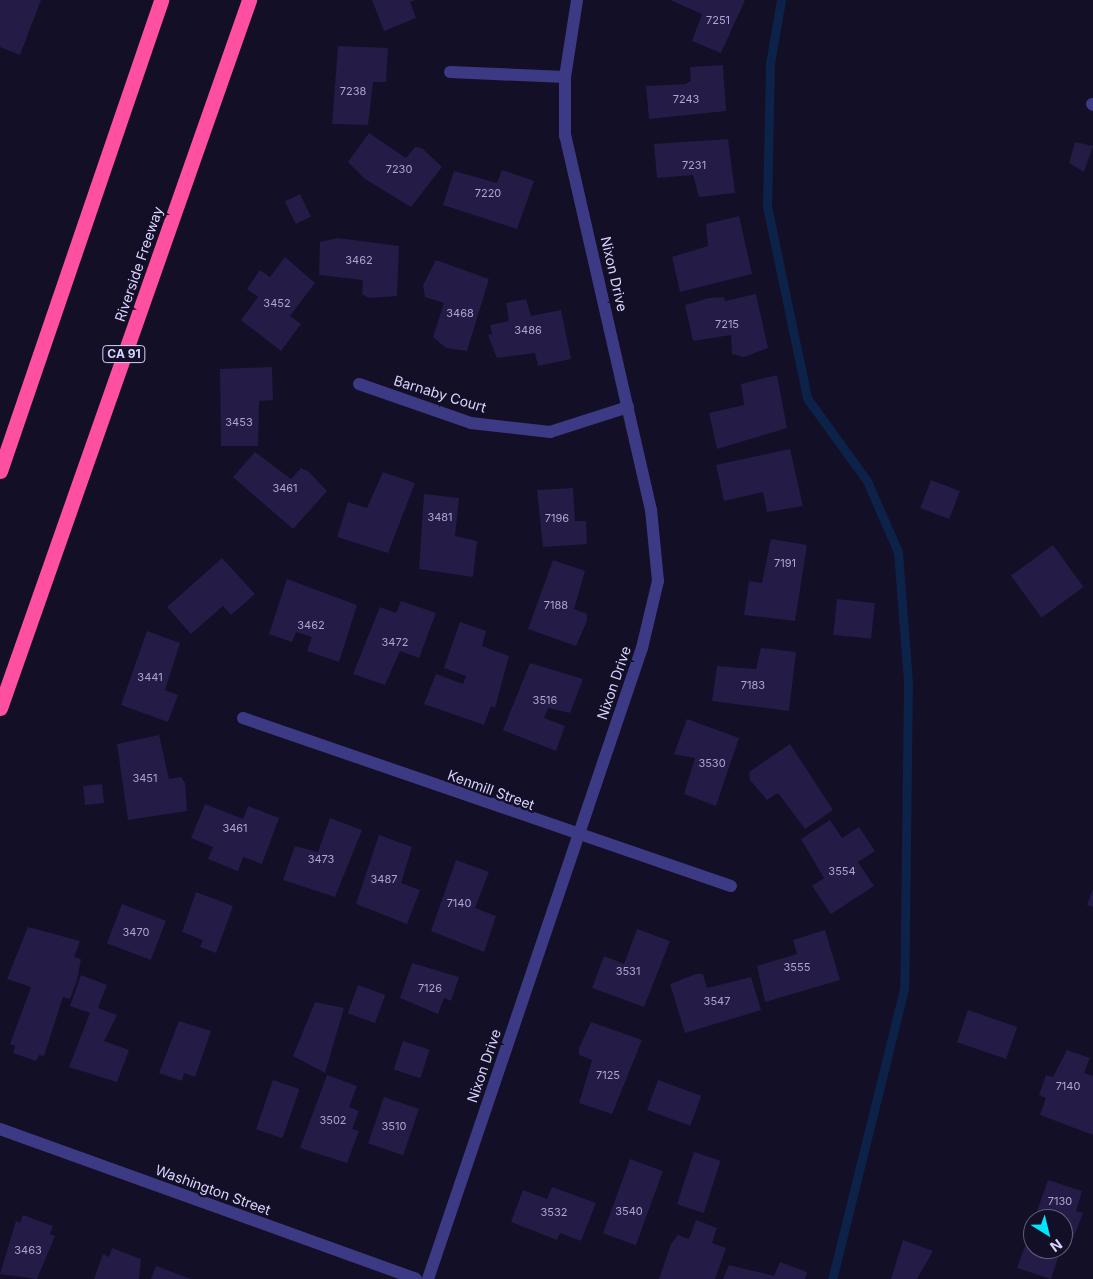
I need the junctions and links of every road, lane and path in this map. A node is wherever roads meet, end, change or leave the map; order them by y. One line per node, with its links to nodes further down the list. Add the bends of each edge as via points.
1 (161, 0): 8 (highway)
2 (249, 0): 9 (highway, Riverside Freeway / CA 91)
3 (577, 0): 5 (street, Nixon Drive)
4 (450, 72): 5 (street)
5 (565, 77): 7 (street, Nixon Drive, via 565,136)
6 (359, 384): 7 (street, Barnaby Court, via 471,422 550,432)
7 (628, 407): 11 (street, Nixon Drive, via 651,510 658,581 642,648)
8 (0, 471)
9 (0, 708)
10 (243, 718): 11 (street, Kenmill Street)
11 (578, 837): 12 (street, Kenmill Street); 15 (street, Nixon Drive)
12 (731, 886)
13 (0, 1129): 14 (street, Washington Street)
14 (416, 1279)
15 (428, 1279)

